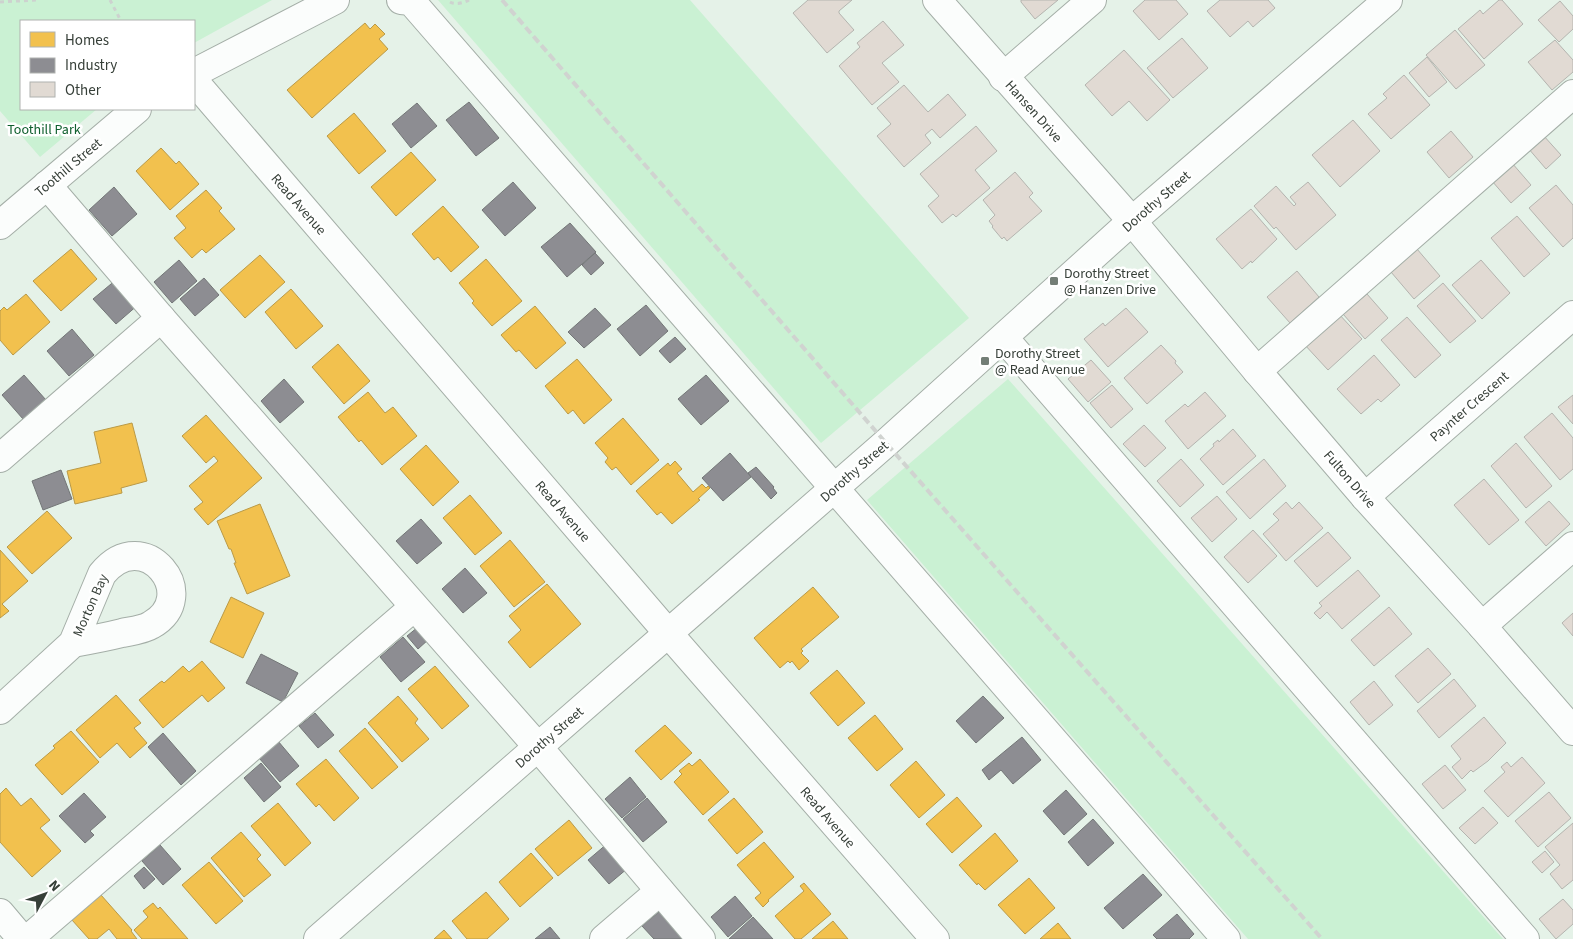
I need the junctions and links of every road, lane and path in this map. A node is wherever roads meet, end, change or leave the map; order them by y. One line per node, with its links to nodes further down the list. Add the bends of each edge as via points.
1 (36, 0): 10 (path)
2 (110, 0): 11 (path)
3 (335, 0): 12 (street)
4 (446, 0): 5 (path, via 452,4)
5 (468, 0)
6 (937, 0): 13 (street, Hansen Drive)
7 (1092, 0): 13 (street)
8 (1388, 0): 18 (street, Dorothy Street)
9 (406, 1): 25 (street)
10 (0, 2)
11 (120, 20)
12 (195, 72)
13 (1003, 77): 18 (street, Hansen Drive)
14 (195, 82): 30 (street, Read Avenue)
15 (1573, 94): 23 (street)
16 (136, 110): 17 (street, Toothill Street)
17 (46, 185): 19 (street, Toothill Street); 21 (street)
18 (1132, 221): 22 (street, Dorothy Street); 23 (street, Fulton Drive)
19 (0, 225)
20 (1573, 315): 26 (street, Paynter Crescent)
21 (161, 318): 24 (street); 28 (street)
22 (1004, 338): 25 (street, Dorothy Street); 44 (street)
23 (1257, 371): 26 (street, Fulton Drive)
24 (0, 458)
25 (835, 488): 30 (street, Dorothy Street); 43 (street)
26 (1365, 497): 29 (street, Fulton Drive)
27 (1573, 546): 29 (street)
28 (414, 607): 34 (street); 38 (street)
29 (1482, 626): 33 (street, Fulton Drive)
30 (668, 633): 34 (street, Dorothy Street); 42 (street, Read Avenue)
31 (73, 643): 32 (street, Morton Bay)
32 (0, 710)
33 (1573, 732)
34 (538, 747): 35 (street); 39 (street, Dorothy Street)
35 (660, 891): 40 (street); 41 (street)
36 (0, 914): 37 (street)
37 (22, 939)
38 (28, 939)
39 (318, 939)
40 (604, 939)
41 (702, 939)
42 (935, 939)
43 (1226, 939)
44 (1525, 939)

